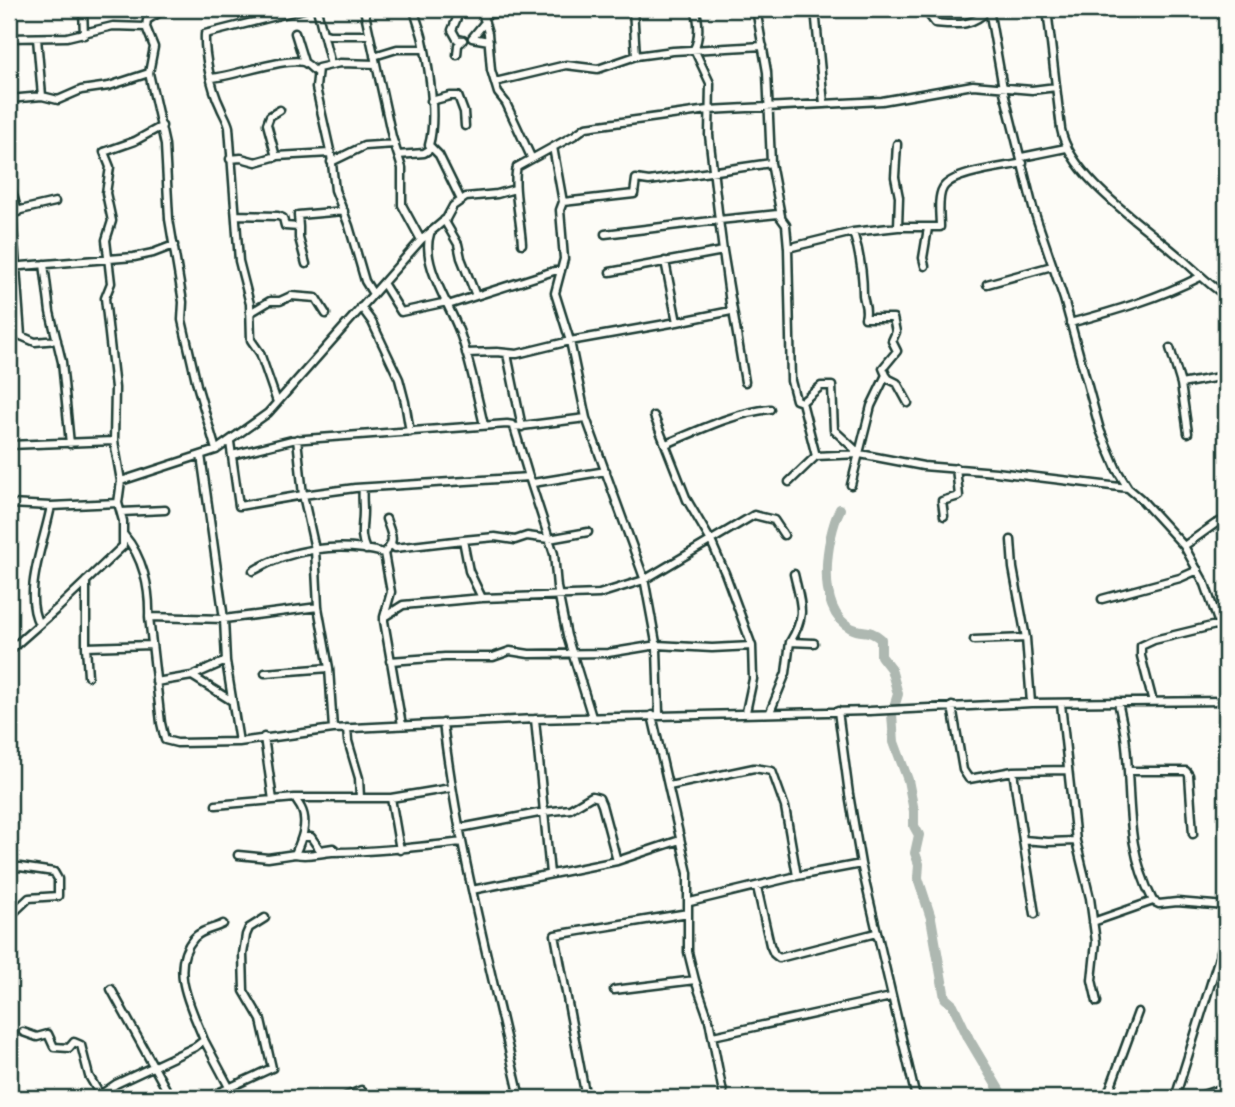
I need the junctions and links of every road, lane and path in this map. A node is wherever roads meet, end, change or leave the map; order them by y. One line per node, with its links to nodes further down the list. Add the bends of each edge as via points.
1 (82, 9): 20 (street)
2 (165, 9): 17 (street, via 147,20)
3 (304, 9): 38 (street, via 205,34)
4 (317, 9): 19 (street)
5 (364, 9): 21 (street)
6 (414, 9): 28 (street)
7 (633, 9): 32 (street)
8 (695, 9): 29 (street, via 698,42)
9 (757, 9): 27 (street)
10 (815, 9): 45 (street)
11 (989, 9): 14 (street, via 967,25 935,23 926,10); 41 (street)
12 (1047, 9): 40 (street)
13 (614, 10): 15 (street)
14 (906, 11)
15 (483, 15): 22 (street); 26 (street)
16 (457, 18): 25 (street, via 452,30)
17 (146, 27): 20 (street, via 113,26); 37 (street, via 154,47)
18 (295, 33): 33 (street)
19 (323, 33): 21 (street); 35 (street)
20 (84, 35): 24 (street)
21 (370, 35): 31 (street)
22 (472, 37): 25 (street); 26 (street)
23 (9, 38): 24 (street)
24 (37, 38): 42 (street)
25 (461, 40): 30 (street)
26 (489, 41): 39 (street)
27 (763, 46): 29 (street); 46 (street)
28 (424, 49): 31 (street, via 397,49); 44 (street)
29 (694, 49): 32 (street); 48 (street, via 710,83)
30 (457, 55)
31 (374, 56): 34 (street)
32 (636, 56): 39 (street, via 598,69 566,65)
33 (304, 62): 36 (street); 38 (street, via 272,64)
34 (376, 64): 35 (street); 51 (street)
35 (331, 65): 36 (street)
36 (316, 72): 56 (street, via 318,106)
37 (149, 73): 42 (street, via 58,100); 49 (street)
38 (212, 78): 60 (street, via 229,127)
39 (495, 82): 59 (street)
40 (1056, 87): 41 (street); 55 (street)
41 (1003, 88): 45 (street, via 973,85 919,96); 61 (street)
42 (42, 96): 43 (street)
43 (9, 99)
44 (431, 101): 50 (street, via 458,96); 54 (street)
45 (824, 104): 46 (street)
46 (768, 106): 48 (street); 63 (street)
47 (280, 110): 58 (street, via 267,124)
48 (708, 110): 53 (street, via 586,127); 64 (street)
49 (162, 126): 84 (street); 87 (street, via 104,152 110,167 106,193 112,221 106,240)
50 (466, 126)
51 (395, 144): 57 (street); 62 (street, via 364,146)
52 (897, 144): 77 (street)
53 (553, 147): 59 (street); 69 (street)
54 (432, 148): 57 (street); 67 (street)
55 (1066, 148): 61 (street); 97 (street, via 1099,187)
56 (330, 153): 58 (street); 62 (street)
57 (398, 155): 82 (street, via 400,197)
58 (276, 157): 60 (street, via 256,162)
59 (531, 158): 66 (street, via 517,167)
60 (230, 159): 72 (street)
61 (1023, 160): 78 (street, via 950,181 940,196 940,227); 93 (street)
62 (331, 162): 70 (street)
63 (771, 163): 64 (street); 73 (street)
64 (713, 173): 69 (street, via 636,179 634,194); 75 (street)
65 (9, 181): 71 (street)
66 (515, 189): 67 (street); 83 (street)
67 (461, 200): 74 (street)
68 (55, 202): 71 (street)
69 (563, 202): 95 (street)
70 (344, 211): 76 (street, via 298,215); 100 (street)
71 (13, 212): 94 (street)
72 (236, 215): 76 (street, via 278,216 285,226); 105 (street, via 239,261)
73 (781, 216): 75 (street); 85 (street)
74 (444, 220): 79 (street); 101 (street, via 458,244)
75 (719, 220): 81 (street); 86 (street)
76 (299, 227): 91 (street)
77 (898, 227): 78 (street); 80 (street)
78 (928, 228): 92 (street)
79 (430, 232): 82 (street); 88 (street)
80 (853, 232): 85 (street); 114 (street, via 862,260 865,318 893,318 896,332 892,341 897,351 883,368)
81 (605, 234)
82 (419, 243): 88 (street); 98 (street)
83 (523, 244)
84 (173, 245): 87 (street, via 153,253); 134 (street, via 183,302 181,320)
85 (788, 248): 119 (street, via 791,381 796,400)
86 (723, 251): 89 (street); 107 (street, via 731,311); 116 (street)
87 (109, 259): 90 (street); 129 (street, via 111,283 105,298 115,388)
88 (430, 259): 103 (street)
89 (665, 261): 96 (street); 107 (street)
90 (44, 264): 94 (street); 109 (street)
91 (306, 264)
92 (925, 266)
93 (1052, 266): 99 (street); 108 (street)
94 (12, 267): 109 (street, via 21,336 35,342)
95 (561, 271): 101 (street); 110 (street, via 555,293)
96 (610, 272)
97 (1200, 277): 102 (street); 108 (street, via 1119,310)
98 (383, 283): 100 (street); 103 (street, via 401,312)
99 (987, 284)
100 (373, 294): 104 (street)
101 (476, 296): 103 (street)
102 (1226, 296)
103 (447, 303): 112 (street)
104 (361, 307): 118 (street); 126 (street, via 398,379)
105 (250, 313): 106 (street, via 270,301 301,296 316,298); 118 (street, via 251,340)
106 (326, 314)
107 (677, 321): 110 (street)
108 (1070, 323): 146 (street, via 1100,430)
109 (57, 340): 131 (street)
110 (570, 341): 113 (street); 123 (street)
111 (1170, 348): 117 (street)
112 (466, 353): 113 (street); 124 (street)
113 (507, 354): 125 (street)
114 (886, 374): 120 (street); 135 (street, via 871,406)
115 (1226, 378): 117 (street)
116 (745, 382)
117 (1181, 384): 127 (street)
118 (277, 402): 130 (street)
119 (802, 402): 135 (street, via 821,386 832,386 834,430); 138 (street)
120 (908, 403)
121 (770, 409): 132 (street, via 749,411)
122 (654, 416): 132 (street)
123 (586, 418): 125 (street); 140 (street)
124 (484, 425): 125 (street); 126 (street)
125 (518, 427): 141 (street)
126 (410, 432): 128 (street)
127 (1188, 433)
128 (297, 439): 137 (street); 147 (street)
129 (114, 441): 131 (street); 142 (street)
130 (230, 442): 134 (street); 137 (street)
131 (70, 444): 133 (street)
132 (666, 444): 162 (street, via 687,500)
133 (9, 445)
134 (216, 450): 136 (street)
135 (860, 454): 138 (street); 139 (street); 144 (street)
136 (201, 455): 142 (street); 179 (street)
137 (232, 455): 147 (street, via 239,506)
138 (816, 456): 143 (street)
139 (956, 468): 146 (street); 153 (street, via 959,496 942,501)
140 (606, 471): 141 (street, via 533,483); 171 (street)
141 (529, 477): 145 (street); 159 (street)
142 (121, 481): 148 (street)
143 (789, 482)
144 (851, 485)
145 (363, 488): 147 (street); 166 (street, via 360,528)
146 (1128, 488): 164 (street)
147 (303, 495): 165 (street)
148 (118, 503): 150 (street); 152 (street)
149 (9, 504): 150 (street)
150 (51, 506): 180 (street, via 33,586 33,611)
151 (165, 510): 152 (street)
152 (121, 512): 157 (street)
153 (944, 516)
154 (386, 519): 163 (street)
155 (1226, 519): 164 (street)
156 (588, 532): 159 (street)
157 (124, 535): 172 (street, via 118,552); 177 (street, via 142,562)
158 (784, 535): 162 (street, via 774,520 754,515)
159 (549, 539): 160 (street); 173 (street)
160 (463, 540): 163 (street, via 395,548); 174 (street, via 469,571)
161 (1011, 540): 182 (street)
162 (711, 541): 171 (street); 191 (street)
163 (392, 544): 167 (street)
164 (1184, 546): 168 (street)
165 (315, 549): 166 (street); 169 (street, via 275,558); 176 (street)
166 (366, 550): 167 (street)
167 (384, 553): 178 (street, via 391,592)
168 (1198, 570): 175 (street); 181 (street)
169 (253, 571)
170 (794, 574): 185 (street, via 802,613)
171 (644, 580): 173 (street, via 599,594); 190 (street)
172 (86, 581): 180 (street); 192 (street)
173 (559, 595): 174 (street); 194 (street)
174 (482, 598): 178 (street, via 403,606)
175 (1102, 599)
176 (318, 607): 179 (street); 197 (street)
177 (149, 617): 179 (street); 189 (street)
178 (384, 617): 196 (street)
179 (224, 619): 195 (street)
180 (39, 624): 186 (street)
181 (1220, 624): 188 (street); 205 (street, via 1141,646)
182 (1026, 638): 184 (street); 206 (street)
183 (9, 639): 186 (street)
184 (974, 640)
185 (790, 642): 187 (street); 211 (street, via 786,673)
186 (18, 643): 193 (street)
187 (814, 643)
188 (1226, 644)
189 (152, 645): 192 (street); 201 (street)
190 (657, 645): 191 (street); 194 (street, via 608,653); 212 (street)
191 (751, 646): 210 (street, via 753,679)
192 (86, 647): 199 (street)
193 (9, 651)
194 (572, 652): 196 (street, via 510,651 493,657); 213 (street)
195 (226, 661): 200 (street); 202 (street)
196 (390, 661): 216 (street)
197 (329, 667): 198 (street); 218 (street)
198 (265, 673)
199 (88, 676)
200 (192, 676): 201 (street); 202 (street)
201 (156, 682): 220 (street, via 165,740)
202 (232, 701): 220 (street)
203 (1226, 701): 205 (street)
204 (1118, 702): 205 (street); 207 (street); 223 (street)
205 (1153, 702)
206 (1031, 703): 207 (street); 208 (street)
207 (1061, 704): 221 (street)
208 (952, 706): 209 (street); 222 (street, via 965,775 969,779)
209 (838, 711): 211 (street); 244 (street)
210 (746, 712): 211 (street); 212 (street)
211 (771, 712)
212 (656, 714): 213 (street); 224 (street)
213 (592, 717): 214 (street)
214 (535, 719): 215 (street); 231 (street)
215 (443, 723): 216 (street); 225 (street)
216 (402, 725): 217 (street)
217 (347, 728): 218 (street); 227 (street)
218 (333, 729): 219 (street)
219 (264, 737): 220 (street); 229 (street)
220 (239, 742)
221 (1068, 770): 222 (street); 237 (street)
222 (1013, 771): 236 (street)
223 (1128, 771): 233 (street, via 1186,771); 250 (street, via 1132,838)
224 (669, 786): 235 (street); 247 (street, via 754,768 772,771 785,807)
225 (450, 788): 228 (street); 232 (street)
226 (295, 798): 227 (street); 229 (street); 234 (street, via 302,809)
227 (360, 798): 228 (street)
228 (391, 798): 239 (street)
229 (273, 800): 230 (street)
230 (216, 805)
231 (544, 812): 232 (street); 243 (street, via 570,809 592,796 599,798); 246 (street)
232 (460, 828): 238 (street)
233 (1193, 834)
234 (303, 836): 240 (street, via 311,837 320,850); 241 (street)
235 (680, 840): 243 (street); 251 (street)
236 (1023, 840): 237 (street); 254 (street)
237 (1076, 841): 257 (street)
238 (462, 842): 239 (street); 249 (street)
239 (400, 850): 240 (street)
240 (338, 852): 241 (street)
241 (295, 854): 242 (street, via 268,858)
242 (238, 855)
243 (617, 861): 246 (street)
244 (861, 864): 247 (street); 259 (street)
245 (9, 868): 255 (street, via 54,872 58,896 29,898)
246 (550, 874): 249 (street)
247 (797, 876): 248 (street)
248 (757, 887): 251 (street); 259 (street, via 770,945 779,958)
249 (472, 890): 278 (street)
250 (1153, 901): 252 (street); 257 (street)
251 (690, 902): 253 (street)
252 (1226, 906)
253 (688, 913): 261 (street, via 688,952); 279 (street, via 555,935)
254 (1035, 914)
255 (9, 917)
256 (265, 918): 271 (street, via 246,935 244,991 261,1020 272,1066)
257 (1093, 922): 265 (street, via 1096,954 1092,980)
258 (223, 924): 269 (street, via 194,938 182,959 183,982)
259 (876, 933): 264 (street)
260 (1226, 935): 283 (street)
261 (695, 980): 263 (street); 268 (street)
262 (111, 989): 270 (street)
263 (614, 990)
264 (891, 997): 268 (street); 281 (street)
265 (1097, 1003)
266 (1138, 1012): 282 (street, via 1109,1091)
267 (23, 1032): 273 (street, via 37,1037 48,1034 54,1047 81,1045)
268 (713, 1036): 280 (street)
269 (204, 1040): 270 (street); 271 (street)
270 (154, 1066): 273 (street); 274 (street)
271 (229, 1087): 275 (street)
272 (1226, 1087): 283 (street, via 1194,1098)
273 (98, 1097)
274 (171, 1098)
275 (207, 1098)
276 (342, 1098): 277 (street, via 361,1090)
277 (368, 1098)
278 (520, 1098)
279 (586, 1098)
280 (722, 1098)
281 (916, 1098)
282 (1114, 1098)
283 (1175, 1098)

